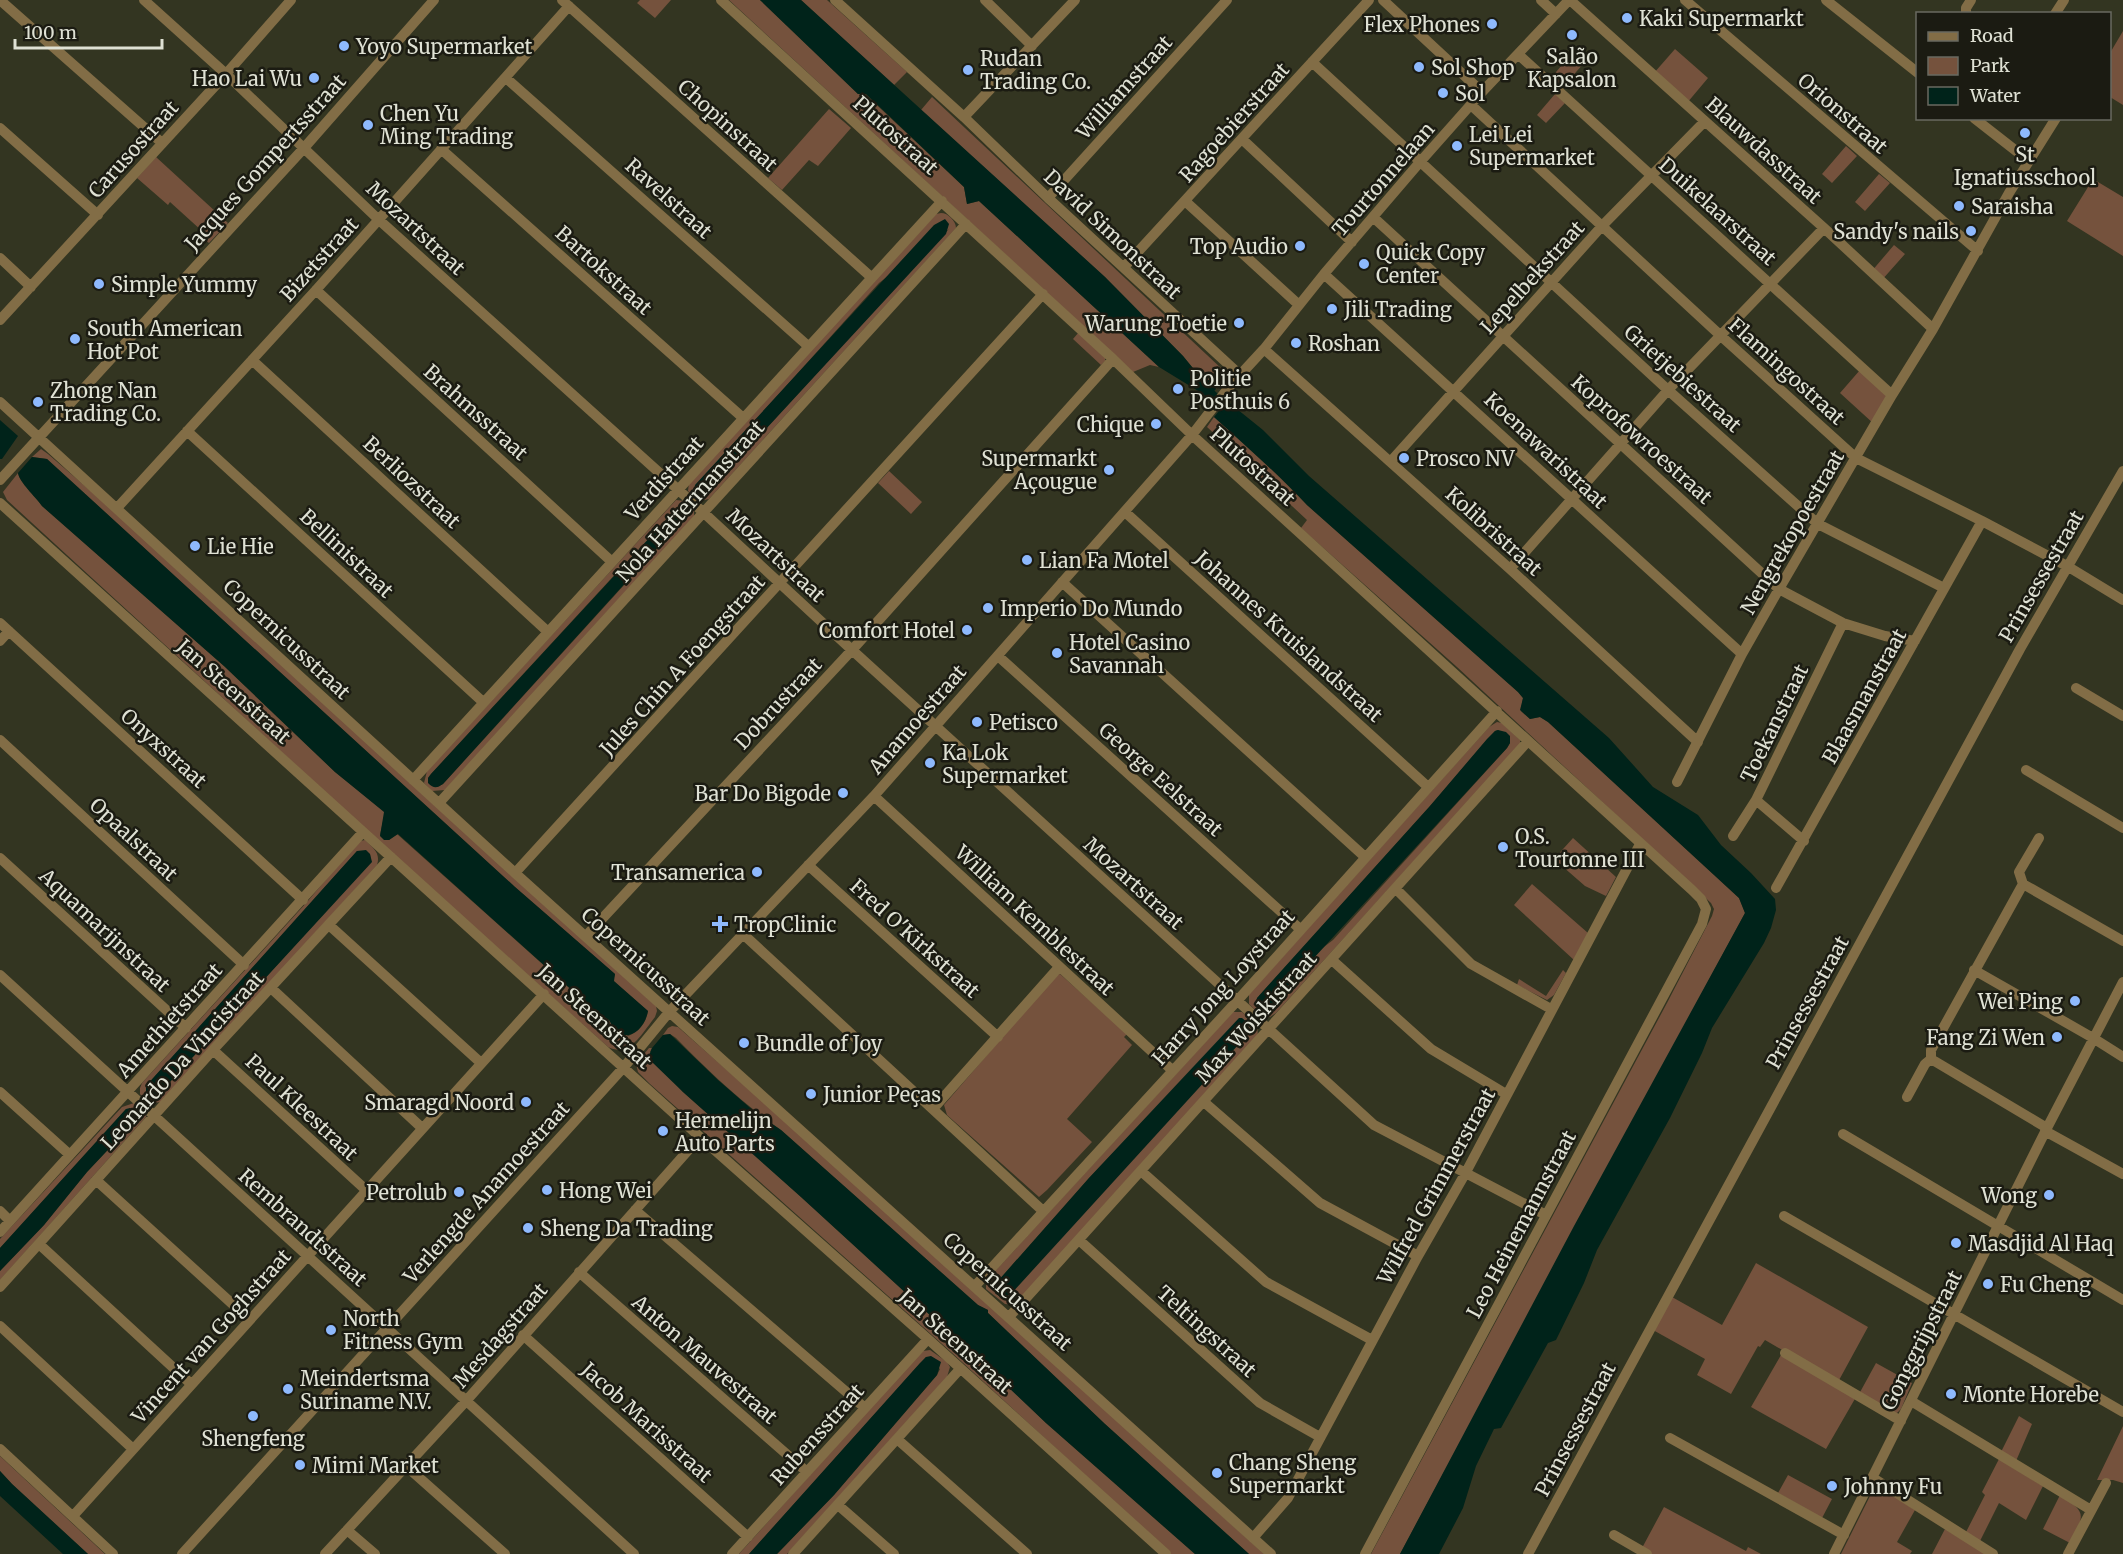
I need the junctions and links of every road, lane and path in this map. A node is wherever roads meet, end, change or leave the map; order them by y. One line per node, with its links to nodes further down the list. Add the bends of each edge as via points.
1 (0, 0): 32 (street)
2 (144, 0): 22 (street, Mozartstraat)
3 (434, 0): 33 (street, Jacques Gompertsstraat)
4 (721, 0): 39 (street, Plutostraat)
5 (835, 0): 26 (street, David Simonstraat)
6 (985, 0): 18 (street)
7 (1075, 0): 18 (street)
8 (1227, 0): 38 (street, Williamstraat)
9 (1369, 0): 20 (street, Ragoebierstraat)
10 (1383, 0): 24 (street)
11 (1541, 0): 17 (street)
12 (1569, 0): 17 (street, Tourtonnelaan); 29 (street, Blauwdasstraat)
13 (1685, 0): 48 (street, Orionstraat)
14 (1826, 0): 21 (street)
15 (289, 1): 22 (street, Carusostraat)
16 (566, 3): 23 (street, Bizetstraat); 52 (street, Chopinstraat)
17 (1556, 14): 19 (street, Tourtonnelaan)
18 (1032, 46): 26 (street)
19 (1519, 55): 24 (street, Tourtonnelaan); 37 (street, Duikelaarstraat)
20 (1312, 62): 31 (street, Ragoebierstraat); 36 (street, Grietjebiestraat)
21 (1916, 73)
22 (226, 74): 32 (street, Carusostraat); 33 (street, Mozartstraat)
23 (506, 78): 34 (street, Bizetstraat); 63 (street, Ravelstraat)
24 (1482, 92): 25 (street, Tourtonnelaan)
25 (1471, 105): 36 (street, Tourtonnelaan); 45 (street, Flamingostraat)
26 (964, 117): 38 (street, David Simonstraat)
27 (1977, 120): 35 (street)
28 (2055, 120): 35 (street, Nengrekopoestraat)
29 (1705, 121): 37 (street, Lepelbekstraat); 46 (street, Blauwdasstraat)
30 (0, 128): 41 (street)
31 (1243, 140): 40 (street, Ragoebierstraat); 47 (street)
32 (162, 143): 41 (street, Carusostraat)
33 (304, 148): 43 (street, Mozartstraat); 76 (street, Jacques Gompertsstraat)
34 (441, 149): 43 (street, Bizetstraat); 73 (street, Bartokstraat)
35 (2029, 161): 48 (street, Nengrekopoestraat)
36 (1420, 162): 42 (street, Tourtonnelaan); 53 (street, Grietjebiestraat)
37 (1652, 174): 45 (street, Lepelbekstraat); 54 (street, Duikelaarstraat)
38 (1047, 198): 50 (street, David Simonstraat)
39 (942, 201): 44 (street, Plutostraat); 52 (street, Verdistraat)
40 (1185, 201): 50 (street, Ragoebierstraat); 58 (street)
41 (98, 215): 55 (street, Carusostraat)
42 (1373, 218): 47 (street, Tourtonnelaan); 62 (street, Koprofowroestraat)
43 (378, 219): 56 (street, Bizetstraat); 82 (street, Mozartstraat)
44 (966, 224): 57 (street, Plutostraat); 87 (street, Nola Hattermanstraat)
45 (1602, 226): 53 (street, Lepelbekstraat); 61 (street, Flamingostraat)
46 (1824, 228): 54 (street); 60 (street, Blauwdasstraat)
47 (1352, 242): 51 (street, Tourtonnelaan)
48 (1978, 251): 60 (street, Nengrekopoestraat)
49 (0, 258): 55 (street)
50 (1124, 267): 67 (street, David Simonstraat)
51 (1324, 274): 58 (street, Tourtonnelaan); 70 (street, Koenawaristraat)
52 (871, 277): 63 (street, Verdistraat)
53 (1552, 283): 62 (street, Lepelbekstraat); 69 (street, Grietjebiestraat)
54 (1771, 283): 61 (street); 71 (street, Duikelaarstraat)
55 (31, 287): 59 (street, Carusostraat)
56 (316, 290): 66 (street, Bizetstraat); 90 (street, Brahmsstraat)
57 (1043, 294): 65 (street, Plutostraat); 94 (street, Jules Chin A Foengstraat)
58 (1299, 305): 64 (street, Tourtonnelaan)
59 (0, 320)
60 (1933, 329): 71 (street, Nengrekopoestraat)
61 (1721, 336): 69 (street); 78 (street, Flamingostraat)
62 (1503, 337): 70 (street, Lepelbekstraat); 77 (street, Koprofowroestraat)
63 (808, 346): 73 (street, Verdistraat)
64 (1264, 349): 67 (street, Tourtonnelaan); 79 (street, Kolibristraat)
65 (1113, 359): 75 (street, Plutostraat); 104 (street, Dobrustraat)
66 (252, 360): 74 (street, Bizetstraat); 101 (street, Berliozstraat)
67 (1240, 375): 68 (street, Tourtonnelaan)
68 (1229, 387): 75 (street, Anamoestraat)
69 (1668, 390): 77 (street); 89 (street, Grietjebiestraat)
70 (1454, 391): 79 (street, Lepelbekstraat); 83 (street, Koenawaristraat)
71 (1892, 395): 78 (street, Nengrekopoestraat)
72 (0, 402): 76 (street, Copernicusstraat)
73 (742, 417): 82 (street, Verdistraat)
74 (188, 431): 85 (street, Bizetstraat); 108 (street, Bellinistraat)
75 (1192, 435): 86 (street, Anamoestraat); 109 (street, Plutostraat)
76 (35, 441): 81 (street, Jacques Gompertsstraat); 85 (street, Copernicusstraat)
77 (1621, 444): 83 (street); 96 (street, Koprofowroestraat)
78 (1856, 458): 88 (street, Flamingostraat); 89 (street, Nengrekopoestraat)
79 (1391, 461): 92 (street, Kolibristraat)
80 (2123, 471): 91 (street, Prinsessestraat)
81 (0, 480)
82 (678, 490): 87 (street, Mozartstraat); 90 (street, Verdistraat)
83 (1572, 499): 92 (street); 105 (street, Koenawaristraat)
84 (0, 503): 123 (street, Jan Steenstraat)
85 (117, 508): 116 (street, Copernicusstraat)
86 (1125, 512): 93 (street, Anamoestraat); 118 (street, Johannes Kruislandstraat)
87 (704, 513): 94 (street, Mozartstraat); 121 (street, Nola Hattermanstraat)
88 (1982, 520): 91 (street, Flamingostraat); 95 (street, Blaasmanstraat)
89 (1818, 524): 95 (street, Grietjebiestraat); 96 (street, Nengrekopoestraat)
90 (612, 561): 101 (street, Verdistraat)
91 (2067, 567): 97 (street, Flamingostraat); 243 (street, Prinsessestraat)
92 (1510, 569): 114 (street, Kolibristraat)
93 (1062, 582): 106 (street, Anamoestraat); 129 (street)
94 (780, 584): 104 (street, Mozartstraat); 132 (street, Jules Chin A Foengstraat)
95 (1944, 588): 103 (street, Blaasmanstraat)
96 (1779, 589): 99 (street, Koprofowroestraat); 105 (street, Nengrekopoestraat)
97 (2123, 600)
98 (0, 623): 100 (street, Onyxstraat)
99 (1843, 623): 103 (street, Koprofowroestraat); 120 (street, Toekanstraat)
100 (9, 631): 102 (street); 136 (street, Onyxstraat)
101 (547, 631): 108 (street, Verdistraat)
102 (0, 641)
103 (1915, 641): 126 (street, Blaasmanstraat)
104 (852, 650): 111 (street, Mozartstraat); 141 (street, Dobrustraat)
105 (1742, 654): 114 (street, Nengrekopoestraat)
106 (998, 656): 111 (street, Anamoestraat); 139 (street, George Eelstraat)
107 (2076, 688): 110 (street)
108 (483, 702): 116 (street, Verdistraat)
109 (1497, 711): 113 (street, Plutostraat); 118 (street, Harry Jong Loystraat)
110 (2123, 716)
111 (935, 726): 119 (street, Anamoestraat); 151 (street, Mozartstraat)
112 (0, 740): 144 (street, Opaalstraat)
113 (1528, 741): 127 (street, Plutostraat); 135 (street, Max Woiskistraat)
114 (1698, 742): 117 (street, Nengrekopoestraat)
115 (2026, 770): 122 (street)
116 (413, 780): 121 (street, Copernicusstraat)
117 (1677, 782)
118 (1428, 787): 129 (street, Harry Jong Loystraat)
119 (874, 796): 131 (street, Anamoestraat); 145 (street, William Kemblestraat)
120 (1756, 800): 124 (street, Toekanstraat); 126 (street)
121 (440, 802): 132 (street, Copernicusstraat)
122 (2123, 828)
123 (363, 832): 128 (street, Jan Steenstraat); 136 (street, Amethietstraat)
124 (1733, 836)
125 (2039, 838): 133 (street, via 2019,872)
126 (1804, 841): 134 (street, Blaasmanstraat)
127 (1640, 844): 137 (street, Plutostraat, via 1701,898); 152 (street, Wilfred Grimmerstraat)
128 (391, 857): 138 (street, Leonardo Da Vincistraat); 150 (street, Jan Steenstraat)
129 (1365, 857): 139 (street, Harry Jong Loystraat)
130 (0, 858): 154 (street, Aquamarijnstraat)
131 (808, 865): 140 (street, Anamoestraat); 156 (street, Fred O'Kirkstraat)
132 (515, 873): 141 (street, Copernicusstraat)
133 (2023, 884): 142 (street); 146 (street)
134 (1776, 888)
135 (1396, 889): 143 (street, Max Woiskistraat); 152 (street, via 1472,964)
136 (303, 900): 144 (street, Amethietstraat)
137 (1706, 909): 184 (street, Leo Heinemannstraat, via 1702,924)
138 (329, 925): 149 (street, Leonardo Da Vincistraat); 161 (street)
139 (1300, 929): 151 (street, Harry Jong Loystraat)
140 (743, 934): 153 (street, Anamoestraat); 169 (street)
141 (586, 936): 153 (street, Copernicusstraat)
142 (2123, 941)
143 (1332, 960): 155 (street, Max Woiskistraat); 166 (street, via 1431,1048)
144 (244, 965): 154 (street, Amethietstraat)
145 (1059, 967): 156 (street); 163 (street, William Kemblestraat)
146 (1974, 970): 157 (street); 160 (street, via 1931,1050)
147 (0, 975): 165 (street, Rembrandtstraat)
148 (2123, 982): 157 (street, Gonggrijpstraat)
149 (271, 988): 158 (street, Leonardo Da Vincistraat); 171 (street)
150 (544, 994): 161 (street, Vincent van Goghstraat); 162 (street, Jan Steenstraat)
151 (1237, 1001): 155 (street, Mozartstraat); 163 (street, Harry Jong Loystraat)
152 (1551, 1010): 166 (street, Wilfred Grimmerstraat)
153 (670, 1011): 162 (street, Anamoestraat); 194 (street, Copernicusstraat)
154 (186, 1028): 165 (street, Amethietstraat)
155 (1269, 1030): 168 (street, Max Woiskistraat); 177 (street, Mozartstraat, via 1374,1125)
156 (998, 1037): 169 (street)
157 (2093, 1038): 159 (street); 172 (street, Gonggrijpstraat)
158 (213, 1050): 170 (street, Leonardo Da Vincistraat); 180 (street, Paul Kleestraat)
159 (2123, 1057)
160 (1931, 1059): 167 (street); 172 (street)
161 (481, 1063): 171 (street, Vincent van Goghstraat)
162 (624, 1067): 174 (street, Jan Steenstraat); 201 (street, Verlengde Anamoestraat)
163 (1172, 1070): 183 (street, Harry Jong Loystraat)
164 (0, 1092): 175 (street)
165 (128, 1092): 170 (street, Rembrandtstraat); 175 (street, Amethietstraat)
166 (1506, 1094): 177 (street, Wilfred Grimmerstraat)
167 (1907, 1097)
168 (1204, 1102): 176 (street, Max Woiskistraat); 191 (street, via 1320,1203)
169 (933, 1109): 183 (street)
170 (155, 1116): 179 (street, Leonardo Da Vincistraat); 192 (street, Rembrandtstraat)
171 (422, 1128): 180 (street, Vincent van Goghstraat)
172 (2046, 1129): 178 (street); 187 (street, Gonggrijpstraat)
173 (1843, 1134): 187 (street)
174 (700, 1137): 181 (street, Mesdagstraat); 203 (street, Jan Steenstraat)
175 (70, 1155): 186 (street, Amethietstraat)
176 (1141, 1171): 189 (street, Max Woiskistraat); 204 (street, via 1266,1282)
177 (1465, 1174): 184 (street, Mozartstraat); 191 (street, Wilfred Grimmerstraat)
178 (2123, 1174)
179 (96, 1179): 190 (street, Leonardo Da Vincistraat); 199 (street)
180 (366, 1191): 192 (street, Vincent van Goghstraat)
181 (635, 1210): 193 (street, Mesdagstraat); 210 (street)
182 (0, 1211): 186 (street)
183 (1043, 1211): 194 (street, Harry Jong Loystraat)
184 (1546, 1215): 242 (street, Leo Heinemannstraat)
185 (1785, 1216): 197 (street)
186 (10, 1221): 188 (street, Amethietstraat)
187 (1999, 1225): 196 (street); 197 (street, Gonggrijpstraat)
188 (0, 1232)
189 (1079, 1240): 198 (street, Max Woiskistraat); 213 (street, Teltingstraat, via 1260,1403)
190 (39, 1244): 195 (street, Leonardo Da Vincistraat); 207 (street)
191 (1418, 1256): 204 (street, Wilfred Grimmerstraat)
192 (308, 1257): 199 (street, Vincent van Goghstraat); 201 (street, Rembrandtstraat)
193 (579, 1272): 202 (street, Mesdagstraat); 219 (street, Anton Mauvestraat)
194 (975, 1286): 198 (street, Copernicusstraat)
195 (0, 1287)
196 (2123, 1300)
197 (1954, 1314): 209 (street, Gonggrijpstraat); 211 (street)
198 (1009, 1317): 229 (street, Copernicusstraat)
199 (250, 1320): 207 (street, Vincent van Goghstraat)
200 (0, 1326): 217 (street)
201 (388, 1328): 208 (street, Rembrandtstraat); 231 (street, Verlengde Anamoestraat)
202 (523, 1335): 208 (street, Mesdagstraat); 228 (street, Jacob Marisstraat)
203 (928, 1339): 206 (street, Jan Steenstraat); 210 (street, Rubensstraat)
204 (1372, 1340): 213 (street, Wilfred Grimmerstraat)
205 (1785, 1353): 212 (street)
206 (960, 1369): 215 (street); 240 (street, Jan Steenstraat)
207 (191, 1384): 217 (street, Vincent van Goghstraat)
208 (466, 1401): 218 (street, Mesdagstraat); 235 (street, Rembrandtstraat)
209 (1911, 1401): 212 (street, Gonggrijpstraat); 223 (street)
210 (865, 1408): 219 (street, Rubensstraat)
211 (2123, 1412)
212 (1901, 1421): 220 (street, Gonggrijpstraat)
213 (1320, 1437): 229 (street, Wilfred Grimmerstraat, via 1288,1498)
214 (1670, 1438): 226 (street)
215 (897, 1439): 222 (street); 239 (street)
216 (0, 1449): 224 (street)
217 (133, 1449): 224 (street, Vincent van Goghstraat)
218 (406, 1466): 225 (street, Mesdagstraat); 234 (street)
219 (807, 1473): 228 (street, Rubensstraat)
220 (1873, 1478): 226 (street, Gonggrijpstraat); 246 (street)
221 (2106, 1484): 223 (street)
222 (838, 1505): 237 (street); 238 (street)
223 (2091, 1509): 247 (street)
224 (73, 1516): 230 (street)
225 (347, 1530): 232 (street, Mesdagstraat); 233 (street)
226 (1844, 1534): 245 (street, Gonggrijpstraat)
227 (1614, 1535): 244 (street)
228 (748, 1537): 236 (street, Rubensstraat)
229 (1253, 1538): 241 (street, Copernicusstraat)
230 (113, 1554)
231 (182, 1554)
232 (325, 1554)
233 (375, 1554)
234 (506, 1554)
235 (634, 1554)
236 (732, 1554)
237 (793, 1554)
238 (894, 1554)
239 (1028, 1554)
240 (1166, 1554)
241 (1271, 1554)
242 (1365, 1554)
243 (1528, 1554)
244 (1647, 1554)
245 (1834, 1554)
246 (1993, 1554)
247 (2068, 1554)

